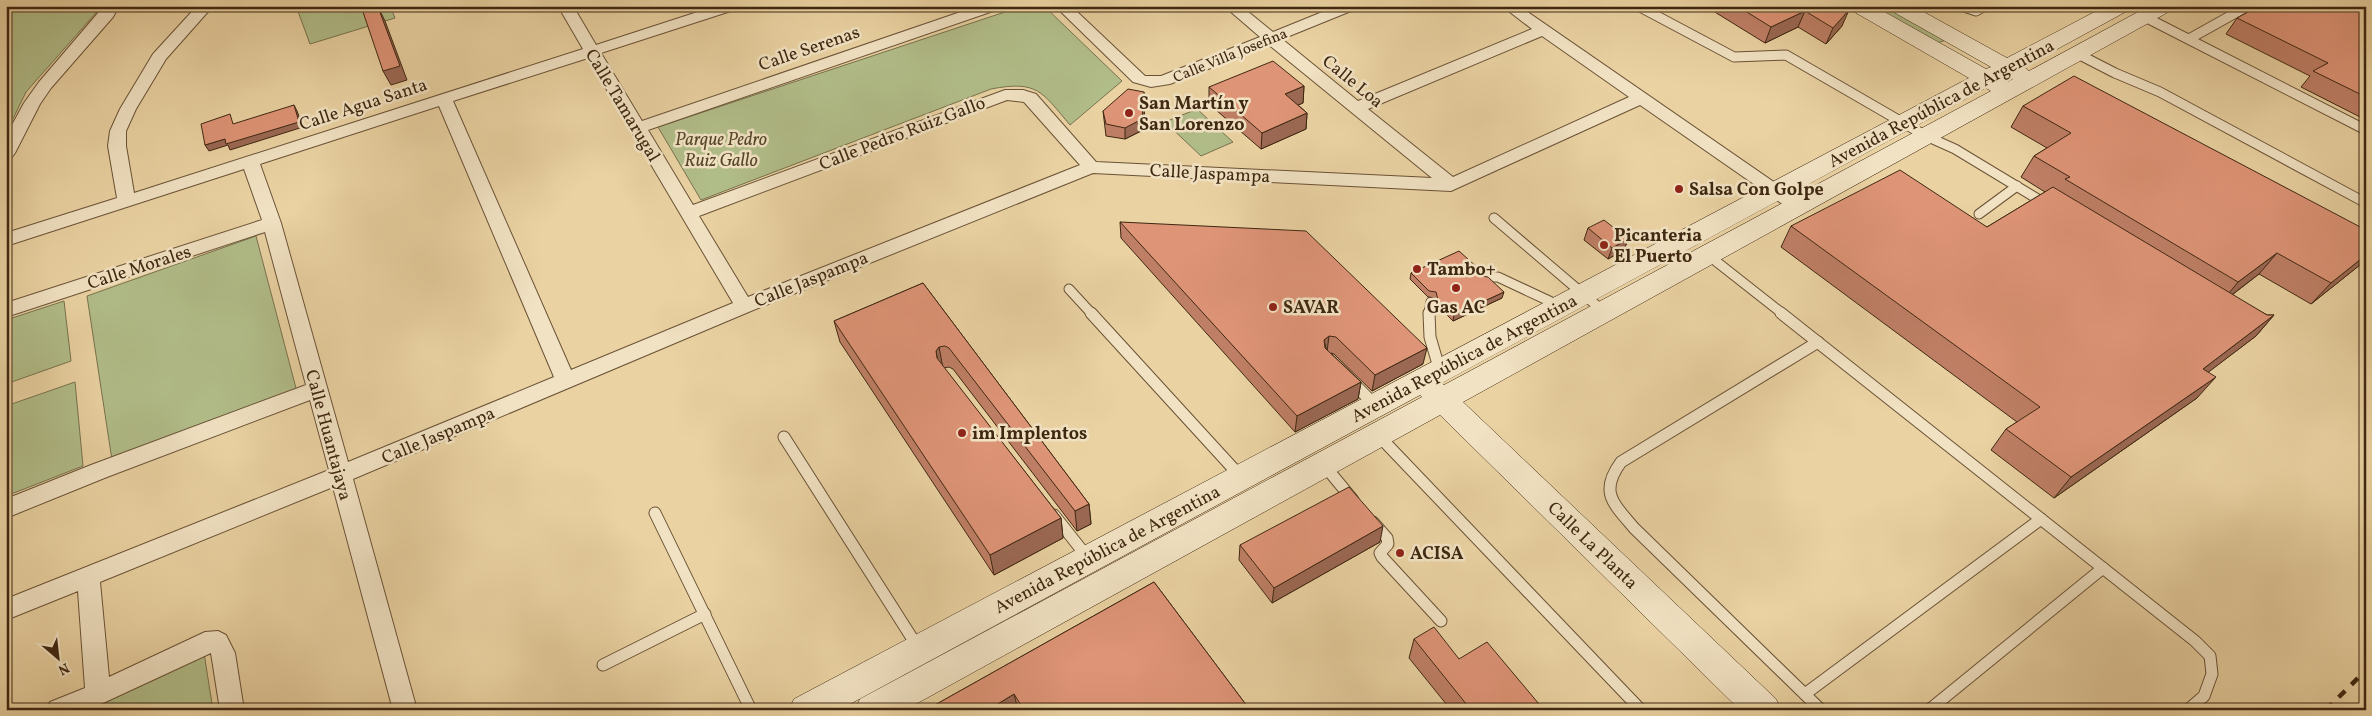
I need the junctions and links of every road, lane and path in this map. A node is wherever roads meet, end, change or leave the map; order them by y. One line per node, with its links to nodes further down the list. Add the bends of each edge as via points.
1 (112, 6): 31 (street, via 36,97)
2 (206, 6): 37 (street, via 159,57 118,131 117,146)
3 (565, 6): 22 (street, Calle Tamarugal)
4 (732, 6): 22 (street, Calle Agua Santa)
5 (994, 6): 28 (street, Calle Serenas)
6 (1062, 6): 20 (street, Calle Villa Josefina, via 1139,79 1151,82 1164,81)
7 (1231, 6): 20 (street, Calle Loa)
8 (1351, 6): 20 (street, Calle Villa Josefina)
9 (1509, 6): 19 (street)
10 (1858, 6): 24 (main road)
11 (1898, 6): 24 (main road)
12 (1962, 6): 13 (lane, via 1972,11)
13 (1984, 6)
14 (2122, 6): 24 (main road, Avenida República de Argentina)
15 (2165, 6): 18 (main road, Avenida República de Argentina)
16 (2248, 6): 21 (lane)
17 (1640, 7): 29 (lane, via 1734,57 1786,55)
18 (2145, 17): 21 (lane); 23 (main road, Avenida República de Argentina)
19 (1543, 30): 25 (street); 27 (street)
20 (1270, 38): 27 (street, Calle Loa)
21 (2188, 39): 30 (lane)
22 (592, 51): 26 (street, Calle Agua Santa); 28 (street, Calle Tamarugal)
23 (2078, 54): 24 (main road, Avenida República de Argentina); 38 (lane, via 2160,92)
24 (2008, 79): 29 (main road, Avenida República de Argentina)
25 (1641, 98): 34 (street, Calle Jaspampa); 36 (street)
26 (444, 99): 32 (street, Calle Agua Santa); 54 (street)
27 (1354, 108): 34 (street, Calle Loa)
28 (637, 128): 40 (street, Calle Tamarugal)
29 (1915, 130): 35 (lane, via 1955,149); 36 (main road, Avenida República de Argentina)
30 (2366, 130)
31 (6, 154)
32 (250, 162): 37 (street, Calle Agua Santa); 43 (street, Calle Huantajaya)
33 (1091, 167): 34 (street, Calle Jaspampa); 40 (street, Calle Pedro Ruiz Gallo, via 1030,98 1005,95); 50 (street, Calle Jaspampa)
34 (1451, 185)
35 (2017, 186): 39 (lane); 41 (lane)
36 (1786, 199): 45 (main road, Avenida República de Argentina); 49 (main road, Avenida República de Argentina)
37 (126, 201): 44 (street, Calle Agua Santa)
38 (2366, 203)
39 (2051, 207)
40 (689, 213): 50 (street, Calle Tamarugal)
41 (1979, 214)
42 (1494, 218): 49 (lane)
43 (272, 223): 51 (street, Calle Morales); 56 (street, Calle Huantajaya)
44 (6, 240)
45 (1708, 255): 49 (main road, Avenida República de Argentina); 52 (lane)
46 (1483, 277): 49 (lane, via 1498,277)
47 (1069, 289): 62 (lane)
48 (1431, 302): 55 (lane, via 1428,327)
49 (1582, 304): 55 (main road, Avenida República de Argentina); 55 (main road, Avenida República de Argentina)
50 (744, 306): 54 (street, Calle Jaspampa)
51 (6, 310)
52 (1818, 342): 66 (lane); 76 (lane, via 1621,462 1610,479 1610,494 1634,528)
53 (1342, 372): 57 (lane)
54 (566, 381): 61 (street, Calle Jaspampa)
55 (1435, 384): 57 (main road, Avenida República de Argentina); 58 (main road, Avenida República de Argentina); 84 (main road, Calle La Planta)
56 (317, 390): 61 (street, Calle Huantajaya); 64 (street)
57 (1376, 406): 62 (main road, Avenida República de Argentina)
58 (1377, 435): 60 (main road, Avenida República de Argentina); 83 (lane)
59 (784, 437): 73 (lane)
60 (1323, 464): 72 (lane, via 1387,538 1388,544 1380,553 1382,557); 82 (main road, Avenida República de Argentina)
61 (340, 475): 69 (street, Calle Jaspampa); 79 (street, Calle Huantajaya)
62 (1242, 477): 67 (main road, Avenida República de Argentina)
63 (1046, 504): 67 (lane)
64 (6, 509)
65 (655, 513): 71 (lane)
66 (2041, 519): 68 (lane); 76 (lane)
67 (1089, 559): 73 (main road, Avenida República de Argentina)
68 (2103, 568): 86 (lane); 87 (lane, via 2210,656 2212,674 2204,696)
69 (88, 578): 70 (street, Calle Jaspampa); 75 (street)
70 (6, 610)
71 (705, 614): 74 (lane); 80 (lane)
72 (1441, 620)
73 (919, 649): 81 (main road, Avenida República de Argentina)
74 (603, 665)
75 (98, 694): 77 (street); 78 (street, via 205,643 218,642)
76 (1806, 694): 85 (lane)
77 (59, 710)
78 (232, 710)
79 (405, 710)
80 (751, 710)
81 (806, 710)
82 (872, 710)
83 (1641, 710)
84 (1764, 710)
85 (1821, 710)
86 (1929, 710)
87 (2188, 710)

